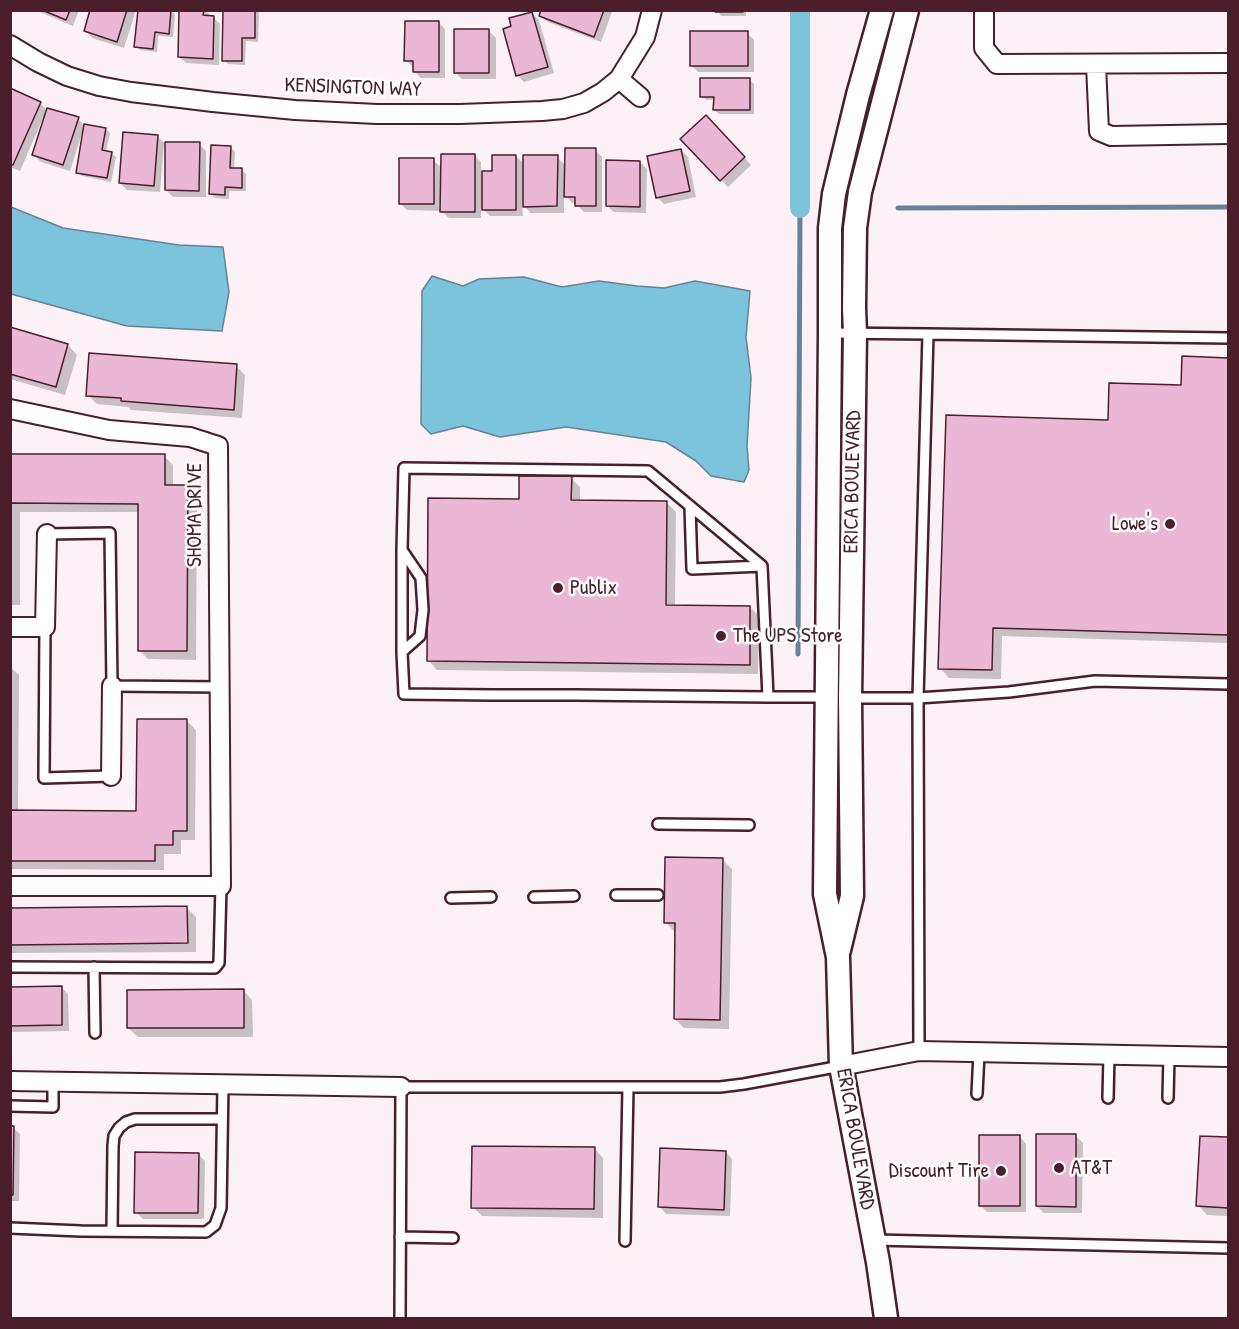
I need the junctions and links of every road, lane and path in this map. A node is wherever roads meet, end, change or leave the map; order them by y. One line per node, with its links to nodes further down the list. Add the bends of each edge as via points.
1 (652, 10): 8 (street, KENSINGTON WAY, via 645,37)
2 (882, 10): 11 (street, ERICA BOULEVARD, via 834,194 830,228)
3 (908, 10): 12 (street, ERICA BOULEVARD, via 860,192 855,228)
4 (984, 10): 7 (street, via 984,48 997,64)
5 (10, 45): 8 (street, KENSINGTON WAY, via 67,76 99,86 295,110 460,114 563,109 584,103)
6 (1228, 63): 7 (street)
7 (1096, 65): 10 (street, via 1099,131 1111,136)
8 (619, 79): 9 (street)
9 (640, 97)
10 (1228, 134)
11 (830, 333): 12 (lane); 27 (street, ERICA BOULEVARD)
12 (855, 333): 13 (lane); 28 (street, ERICA BOULEVARD)
13 (928, 334): 14 (lane); 29 (lane)
14 (1228, 338)
15 (10, 409): 25 (street, SHOMA DRIVE, via 109,430 190,437 218,446)
16 (690, 507): 18 (lane, via 648,471 404,468); 19 (lane); 19 (lane, via 692,569)
17 (47, 534): 21 (street); 24 (lane, via 110,533)
18 (402, 550): 22 (lane); 22 (lane, via 422,578 423,610 420,636)
19 (762, 566): 26 (lane)
20 (10, 627): 21 (street)
21 (45, 627): 30 (lane, via 44,778)
22 (402, 652): 26 (lane, via 404,694)
23 (1228, 684): 29 (lane, via 1095,681)
24 (112, 686): 25 (lane); 30 (street)
25 (219, 687): 34 (street, SHOMA DRIVE)
26 (768, 697): 27 (lane)
27 (827, 698): 28 (lane); 41 (street, ERICA BOULEVARD, via 825,894)
28 (850, 698): 29 (lane); 41 (street, ERICA BOULEVARD, via 852,896)
29 (918, 698): 45 (lane)
30 (111, 776)
31 (658, 824): 32 (lane)
32 (749, 825)
33 (10, 886): 34 (street)
34 (221, 886): 43 (lane, SHOMA DRIVE, via 219,963 215,968)
35 (658, 895): 37 (lane)
36 (574, 896): 40 (lane)
37 (616, 896)
38 (451, 897): 39 (lane)
39 (491, 897)
40 (534, 897)
41 (838, 957): 50 (street, ERICA BOULEVARD)
42 (10, 967): 43 (lane, SHOMA DRIVE)
43 (94, 967): 44 (lane)
44 (95, 1033)
45 (919, 1051): 46 (street); 50 (street)
46 (979, 1053): 47 (street); 56 (lane)
47 (1109, 1055): 48 (street); 57 (lane)
48 (1168, 1056): 49 (street); 58 (lane)
49 (1228, 1057)
50 (841, 1066): 55 (lane, via 720,1087); 65 (street, ERICA BOULEVARD)
51 (10, 1081): 52 (street)
52 (53, 1081): 53 (street); 59 (lane, via 53,1107)
53 (223, 1084): 54 (street); 60 (lane)
54 (401, 1087): 55 (lane); 63 (lane)
55 (628, 1087): 66 (lane)
56 (977, 1094)
57 (1108, 1098)
58 (1168, 1098)
59 (10, 1106)
60 (222, 1119): 62 (lane, via 135,1119 119,1128 113,1146); 62 (lane, via 221,1208 215,1225 206,1232)
61 (10, 1228): 62 (lane)
62 (112, 1231)
63 (400, 1237): 64 (lane); 68 (lane)
64 (453, 1238)
65 (874, 1240): 67 (lane); 69 (street, ERICA BOULEVARD)
66 (625, 1241)
67 (1228, 1248)
68 (400, 1318)
69 (886, 1318)

